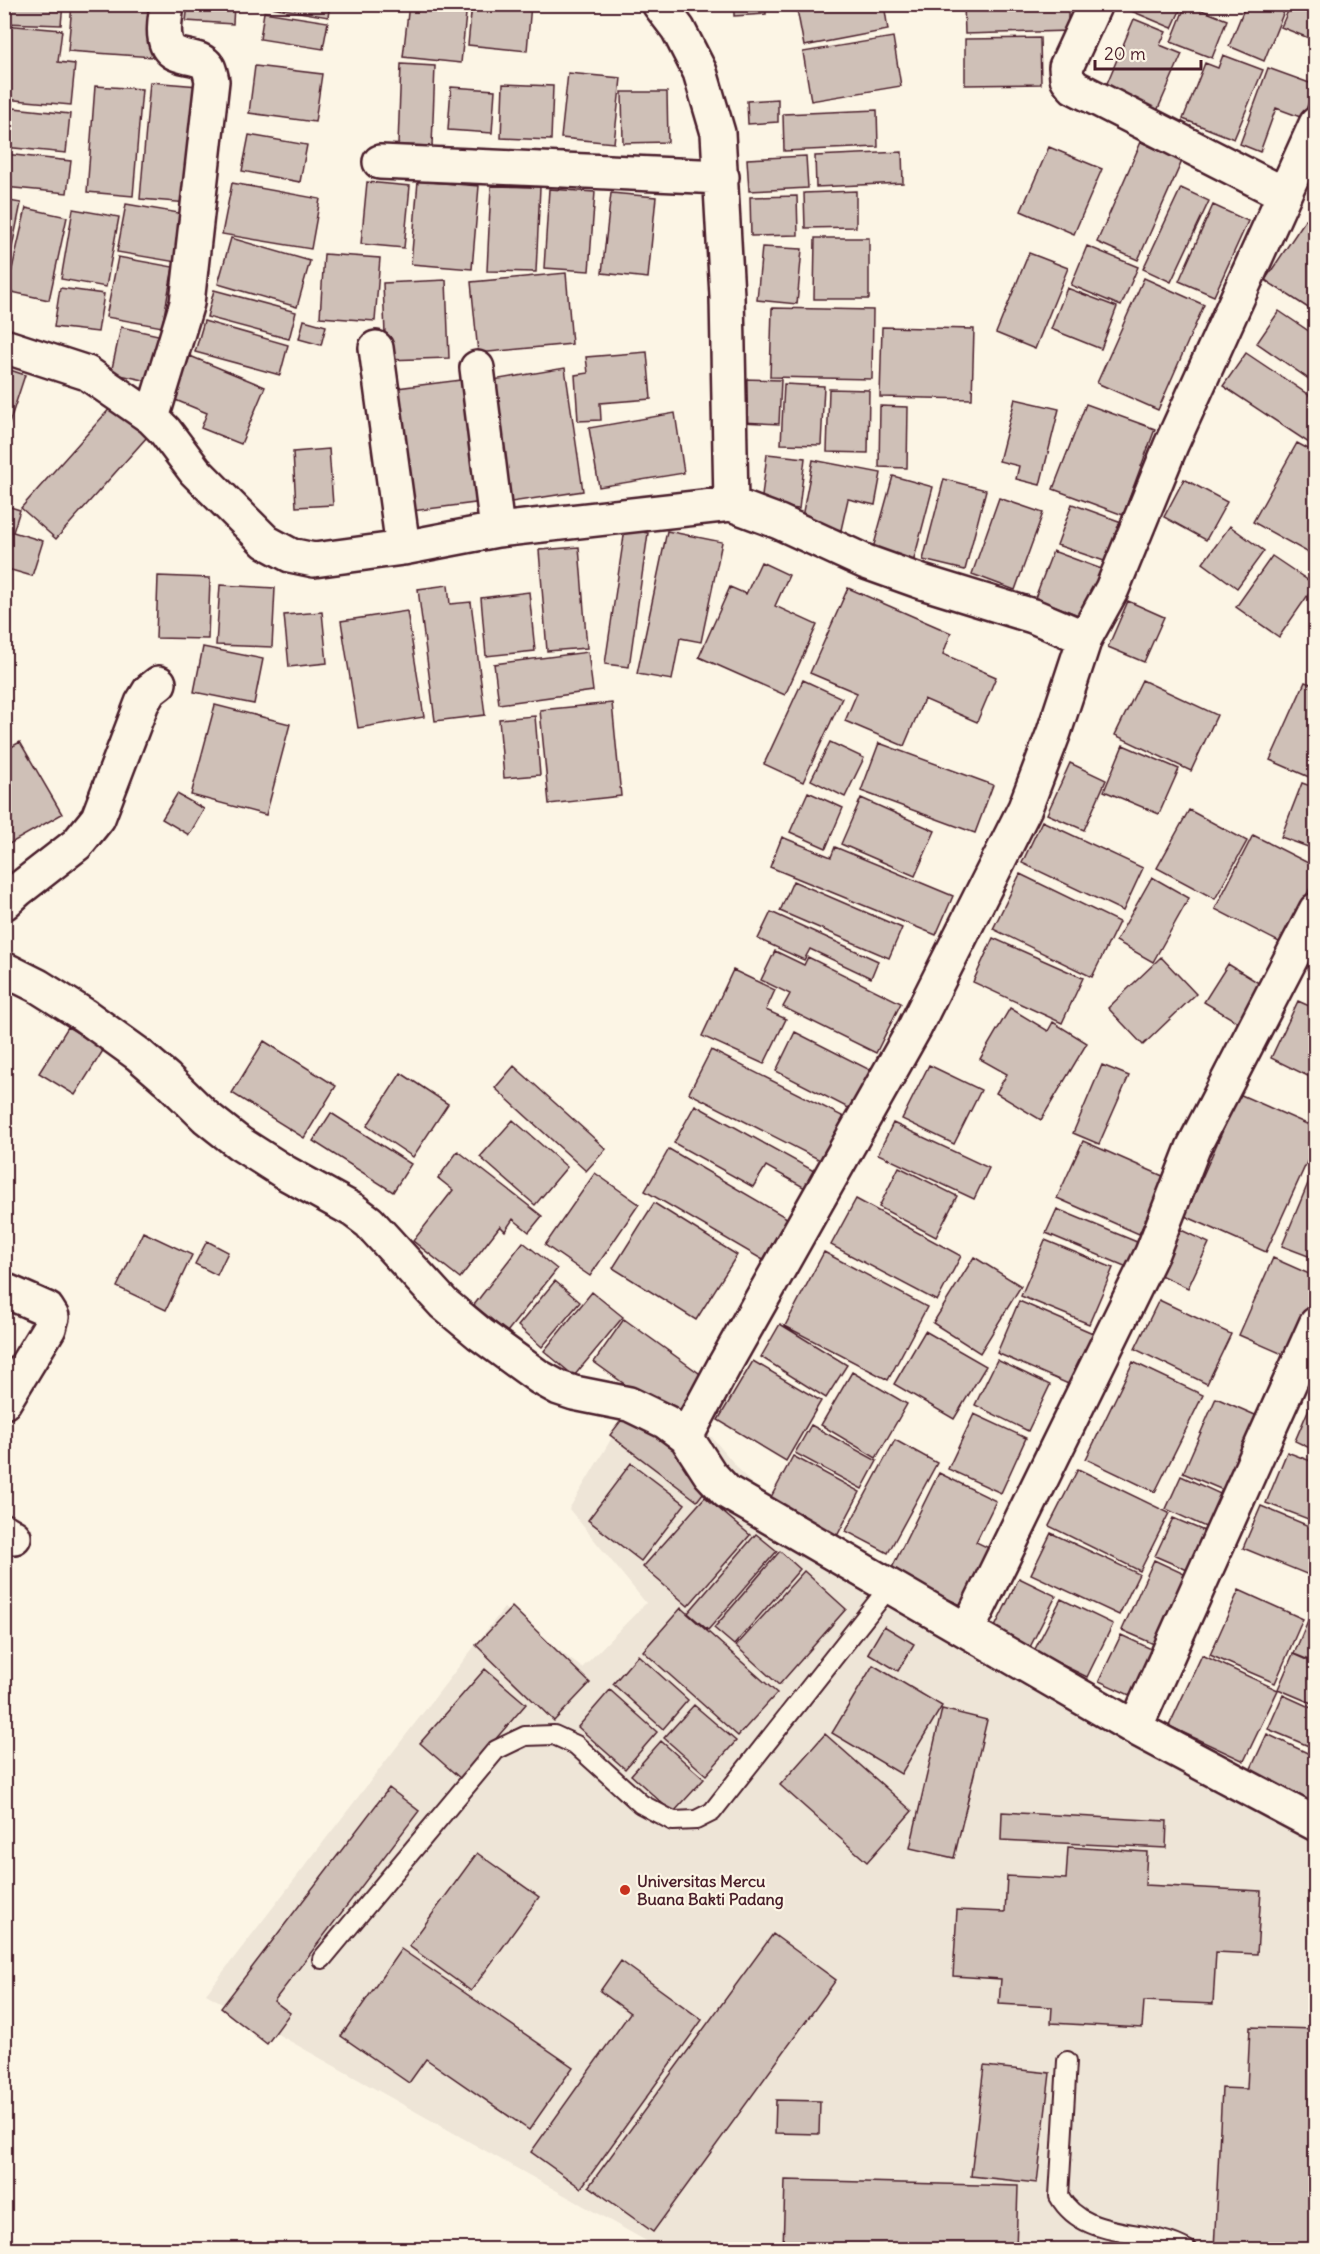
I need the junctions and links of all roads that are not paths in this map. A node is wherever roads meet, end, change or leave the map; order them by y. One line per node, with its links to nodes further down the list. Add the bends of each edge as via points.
1 (167, 4): 11 (street, via 165,39 170,49 179,57 201,61 212,81 187,303)
2 (660, 4): 6 (street, via 700,72 718,133)
3 (1095, 4): 7 (street, via 1066,67 1067,78 1074,87)
4 (1316, 124): 7 (street)
5 (380, 162): 6 (street)
6 (722, 177): 12 (street)
7 (1284, 194): 15 (street, via 1171,445 1112,589)
8 (4, 346): 11 (street, via 87,373)
9 (376, 348): 14 (street)
10 (477, 368): 13 (street)
11 (152, 418): 14 (street, via 203,479 266,542 290,555 314,560)
12 (731, 504): 13 (street); 15 (street, via 877,566 1033,616)
13 (496, 530): 14 (street)
14 (403, 548)
15 (1086, 638): 23 (street, via 1025,808 914,1029)
16 (159, 683): 17 (street, via 142,703 98,818 76,844)
17 (4, 903)
18 (1316, 910): 25 (street, via 1193,1149 1152,1252)
19 (4, 969): 23 (street, via 84,1015 138,1054 239,1143 369,1222 444,1304 539,1377 574,1393 629,1404)
20 (4, 1290): 22 (street, via 47,1309 52,1317)
21 (1316, 1324): 26 (street)
22 (4, 1402)
23 (686, 1437): 24 (street, via 727,1492)
24 (891, 1586): 25 (street); 28 (lane, via 711,1812 696,1820 673,1821 641,1804 576,1745 554,1735 525,1736 496,1750)
25 (967, 1631): 26 (street)
26 (1135, 1728): 27 (street)
27 (1316, 1824)
28 (322, 1959)
29 (1067, 2061): 30 (lane, via 1059,2196 1065,2206 1099,2228 1173,2242)
30 (1186, 2250)

